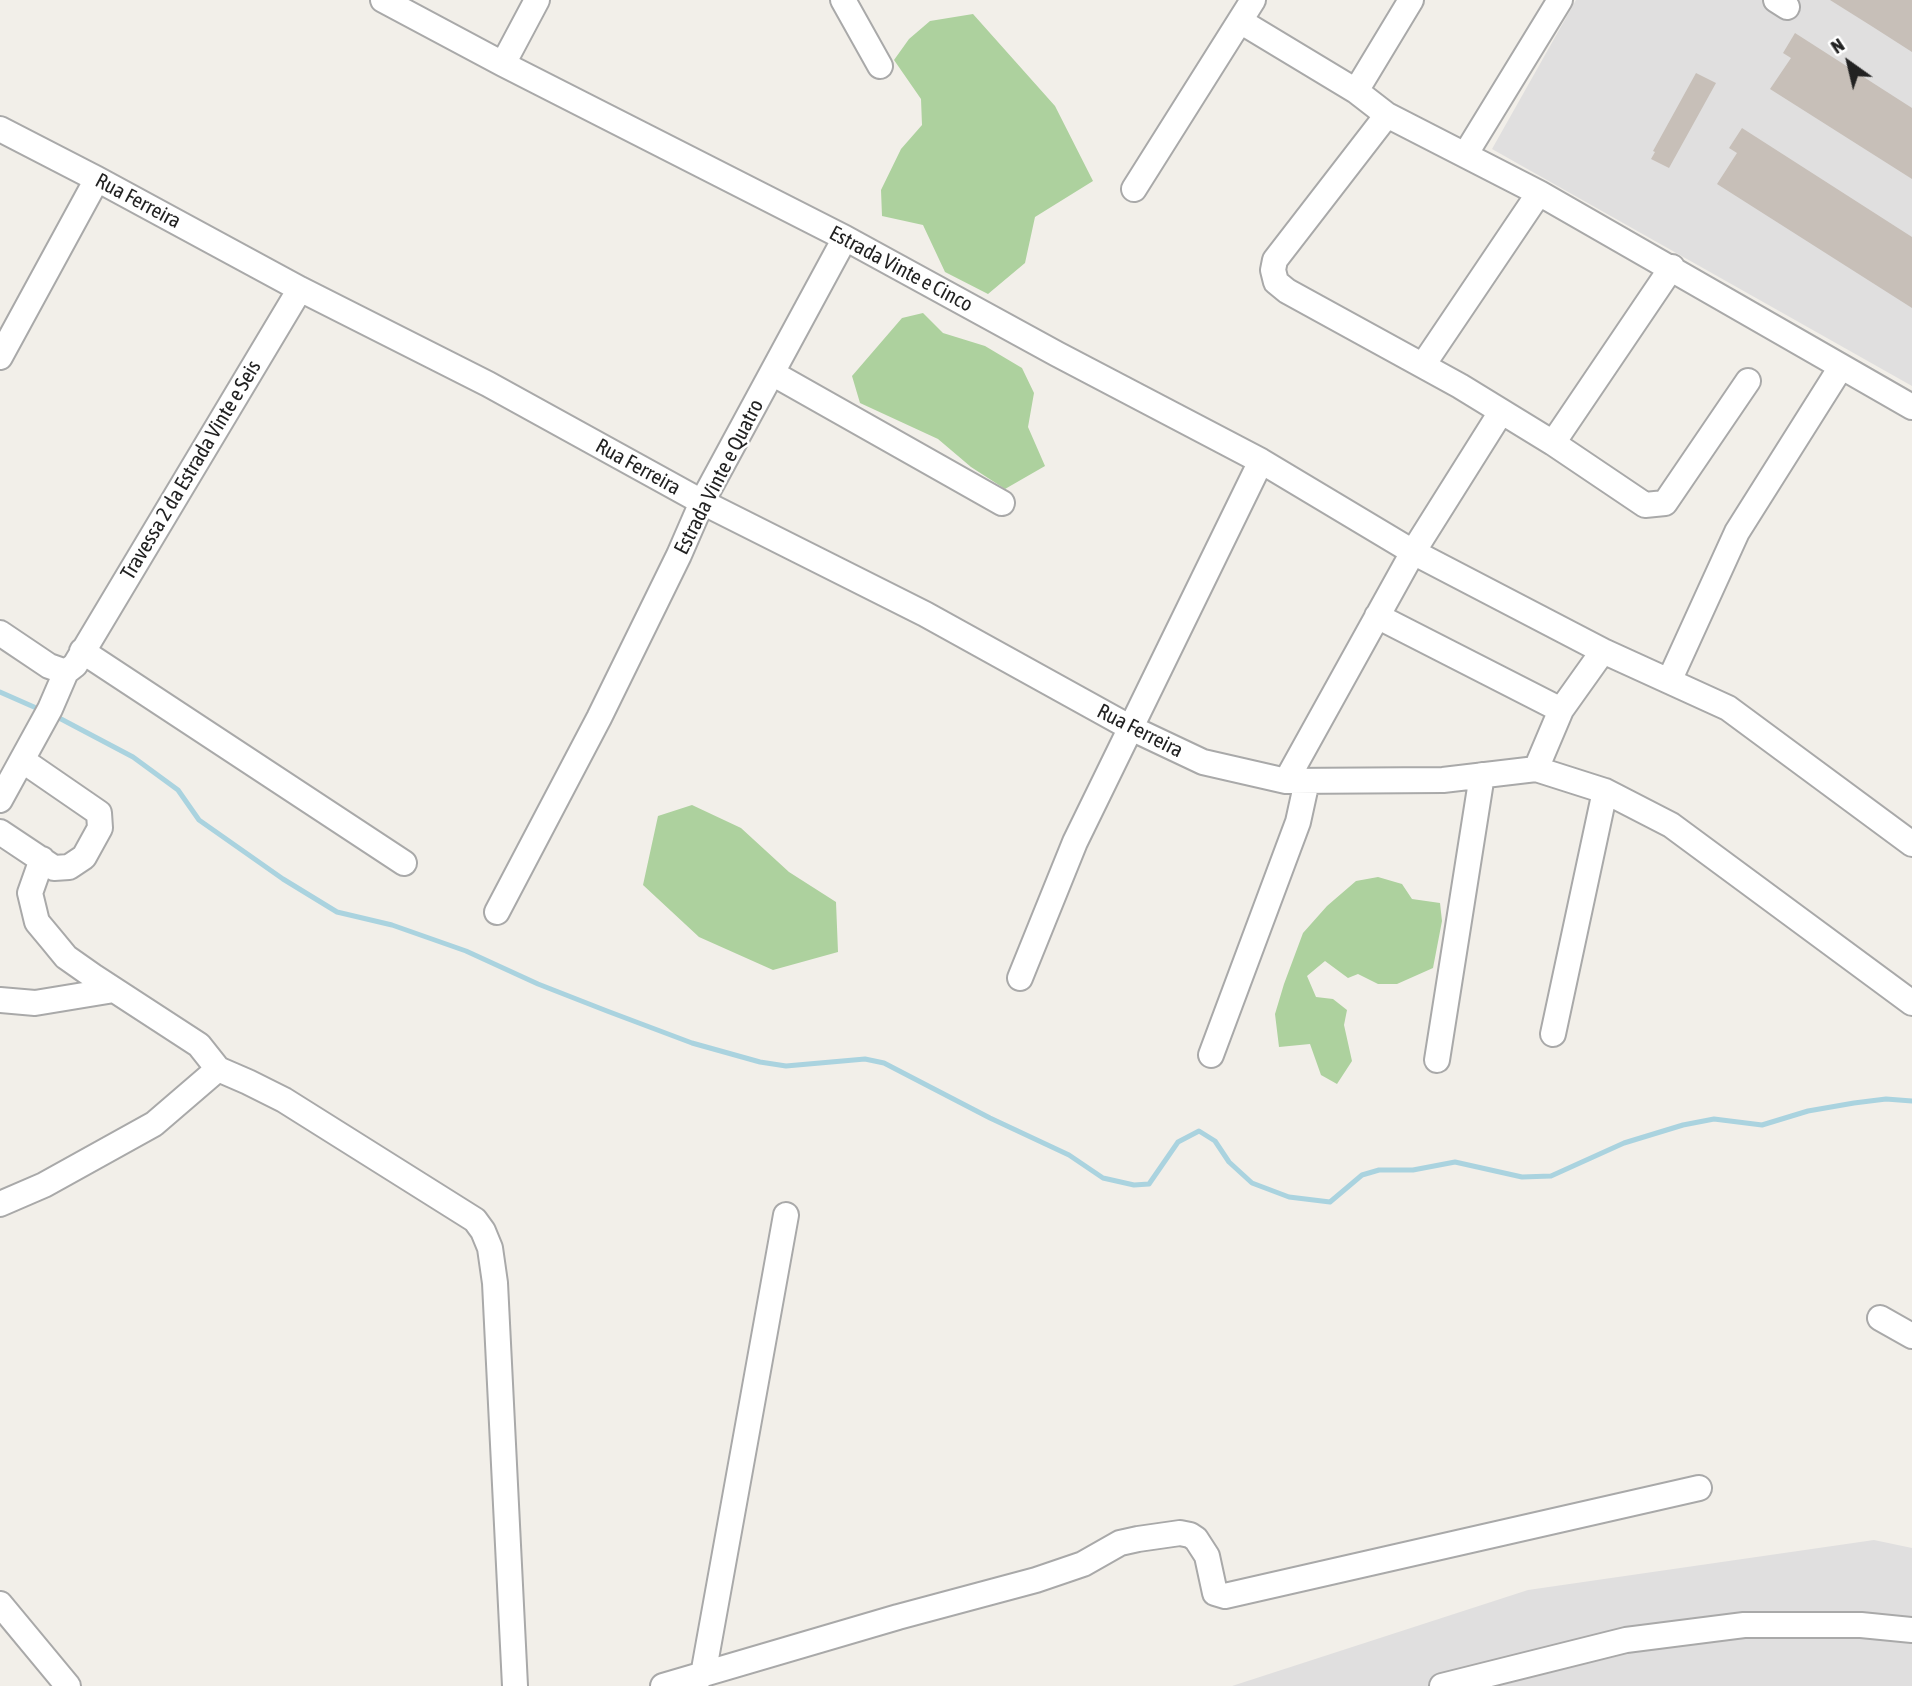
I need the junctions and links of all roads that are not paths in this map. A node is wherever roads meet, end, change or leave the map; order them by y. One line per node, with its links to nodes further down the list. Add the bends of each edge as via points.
1 (383, 0): 7 (street, Estrada Vinte e Cinco)
2 (537, 0): 7 (street)
3 (843, 0): 8 (street)
4 (1411, 0): 9 (street)
5 (1560, 0): 12 (street)
6 (1246, 10): 9 (street); 14 (street)
7 (503, 64): 16 (street, Estrada Vinte e Cinco)
8 (880, 66)
9 (1356, 92): 10 (street)
10 (1387, 115): 12 (street); 20 (street, via 1275,260 1273,270 1276,282 1287,291)
11 (0, 129): 13 (street, Rua Ferreira)
12 (1465, 155): 15 (street)
13 (97, 178): 18 (street, Rua Ferreira); 19 (street)
14 (1134, 189)
15 (1539, 193): 17 (street); 20 (street)
16 (845, 238): 22 (street, Estrada Vinte e Quatro); 27 (street, Estrada Vinte e Cinco)
17 (1672, 267): 21 (street); 26 (street)
18 (300, 289): 28 (street, Rua Ferreira, via 488,384); 33 (street, Travessa 2 da Estrada Vinte e Seis)
19 (0, 357)
20 (1423, 365): 25 (street)
21 (1841, 367): 24 (street); 36 (street, via 1737,532)
22 (772, 373): 28 (street, Estrada Vinte e Quatro); 29 (street)
23 (1748, 381): 26 (street, via 1665,503 1644,505)
24 (1912, 407)
25 (1501, 412): 26 (street); 30 (street)
26 (1553, 443)
27 (1261, 461): 30 (street, Estrada Vinte e Cinco); 38 (street)
28 (702, 502): 38 (street, Rua Ferreira, via 925,614); 49 (street, Estrada Vinte e Quatro, via 599,718)
29 (1002, 503)
30 (1413, 552): 31 (street); 34 (street, Estrada Vinte e Cinco)
31 (1377, 615): 37 (street); 42 (street)
32 (0, 633): 35 (street)
33 (82, 651): 35 (street, Travessa 2 da Estrada Vinte e Seis); 48 (street)
34 (1603, 651): 36 (street, Estrada Vinte e Cinco); 37 (street)
35 (66, 672): 39 (street, Travessa 2 da Estrada Vinte e Seis)
36 (1670, 679): 46 (street, Estrada Vinte e Cinco, via 1728,708)
37 (1561, 710): 40 (street)
38 (1131, 728): 42 (street, Rua Ferreira, via 1203,762); 50 (street, via 1075,842)
39 (22, 761): 44 (street, Travessa 2 da Estrada Vinte e Seis); 47 (street, via 99,813 100,828 84,857 69,867 54,868)
40 (1536, 769): 41 (street, Rua Ferreira); 43 (street)
41 (1482, 775): 42 (street, Rua Ferreira, via 1443,780); 56 (street)
42 (1296, 781): 55 (street, via 1298,822)
43 (1605, 791): 53 (street, via 1671,825); 54 (street)
44 (0, 800)
45 (0, 832): 47 (street)
46 (1912, 844)
47 (41, 859): 51 (street, via 30,893 37,922 66,957)
48 (404, 863)
49 (497, 912)
50 (1020, 978)
51 (114, 990): 52 (street, via 35,1003); 57 (street, via 199,1045)
52 (0, 1000)
53 (1912, 1003)
54 (1553, 1034)
55 (1211, 1055)
56 (1437, 1060)
57 (218, 1069): 58 (street, via 154,1124); 68 (street, via 307,1114 450,1203 483,1231 495,1283)
58 (0, 1204)
59 (786, 1215): 65 (street)
60 (1880, 1318): 61 (street)
61 (1912, 1336)
62 (1699, 1488): 65 (street, via 1225,1596 1215,1593 1207,1556 1190,1535 1138,1538 1036,1580)
63 (0, 1604): 67 (street)
64 (1912, 1630): 66 (street, via 1744,1625 1626,1640)
65 (703, 1675): 69 (street)
66 (1476, 1681): 70 (street)
67 (68, 1686)
68 (515, 1686)
69 (663, 1686)
70 (1442, 1686)

